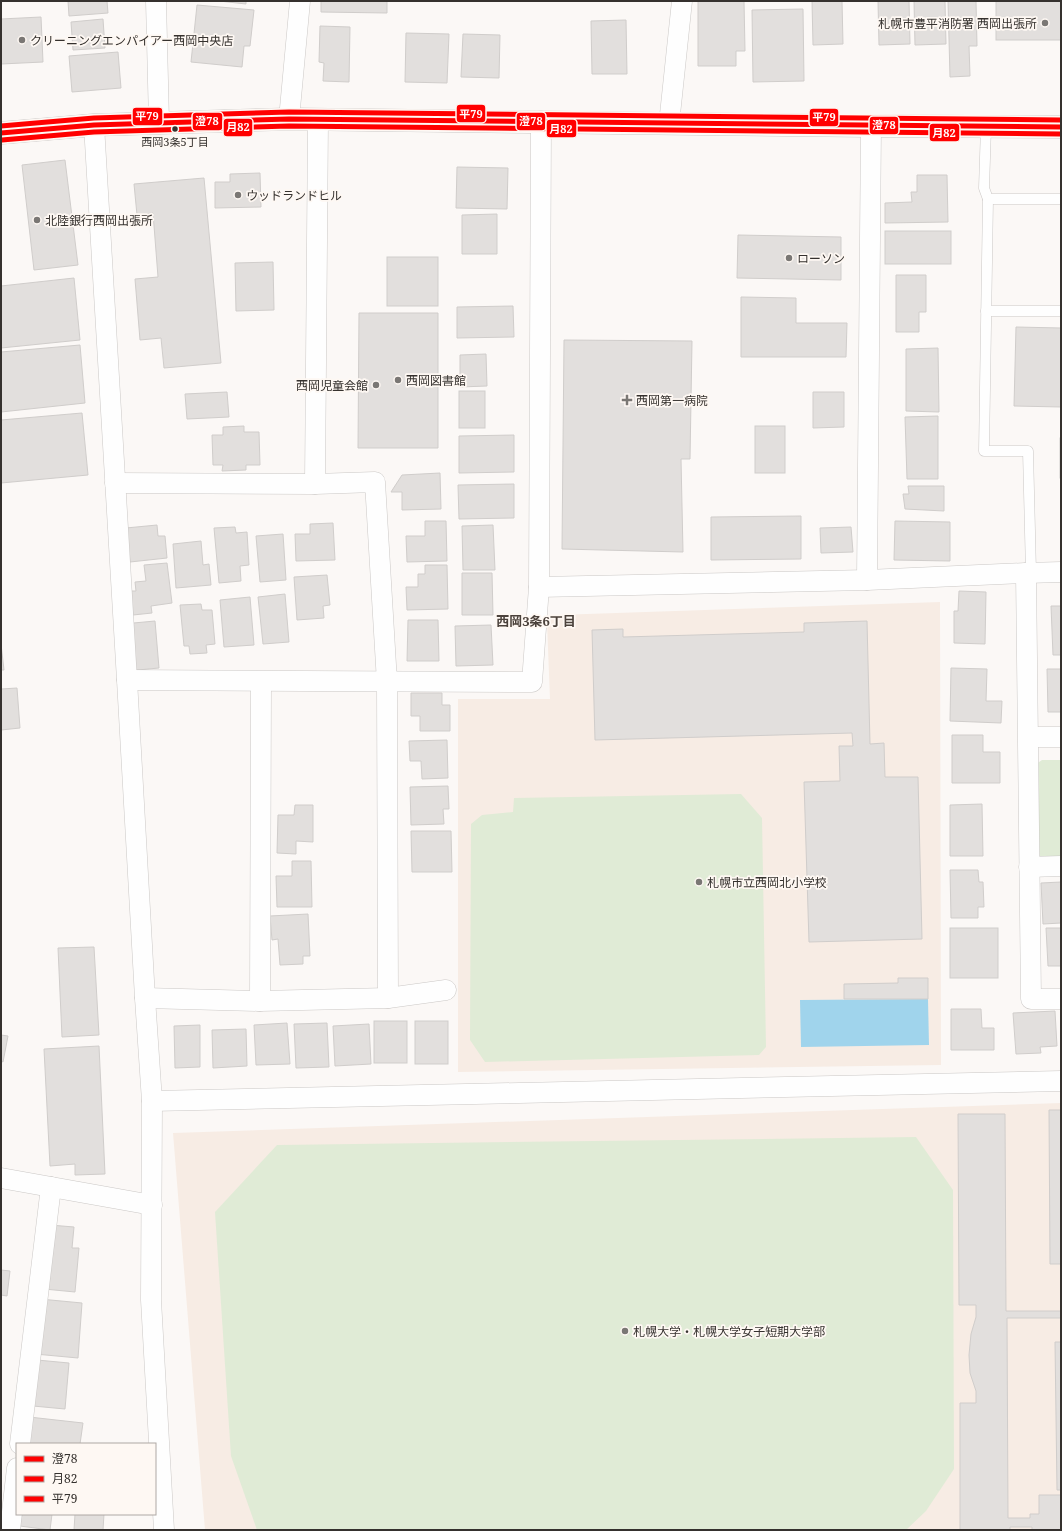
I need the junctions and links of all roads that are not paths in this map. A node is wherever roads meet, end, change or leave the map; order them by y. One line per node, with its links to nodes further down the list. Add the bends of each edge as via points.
1 (156, 1): 7 (street)
2 (300, 1): 4 (street)
3 (682, 1): 8 (street)
4 (289, 119): 5 (street); 7 (street)
5 (318, 120): 6 (street); 19 (street)
6 (542, 121): 8 (street); 23 (street)
7 (159, 122): 9 (street)
8 (668, 124): 10 (street)
9 (94, 125): 13 (street); 18 (street)
10 (871, 126): 11 (street); 22 (street)
11 (986, 127): 12 (street); 14 (lane, via 984,188)
12 (1061, 127)
13 (1, 133)
14 (988, 199): 15 (lane); 16 (lane)
15 (1061, 199)
16 (986, 311): 17 (lane); 21 (lane, via 984,451 1028,451)
17 (1061, 311)
18 (115, 483): 19 (street); 24 (street)
19 (315, 484): 26 (street, via 375,482)
20 (1061, 572): 21 (street)
21 (1029, 573): 22 (street); 27 (street)
22 (867, 580): 23 (street)
23 (539, 587): 26 (street, via 532,682)
24 (127, 680): 25 (street); 32 (street)
25 (262, 682): 26 (street); 35 (street)
26 (386, 682): 33 (street)
27 (1029, 737): 28 (street); 30 (street)
28 (1061, 737)
29 (1061, 866): 30 (street)
30 (1028, 867): 34 (street, via 1031,1000)
31 (446, 990): 33 (street)
32 (145, 998): 35 (street); 37 (street)
33 (388, 998): 35 (street)
34 (1061, 999)
35 (260, 1002)
36 (1061, 1081): 37 (street)
37 (152, 1101): 40 (street)
38 (1, 1178): 39 (street)
39 (51, 1187): 40 (street); 41 (street)
40 (152, 1205): 44 (street, via 150,1300)
41 (20, 1443)
42 (16, 1477): 43 (street)
43 (10, 1530)
44 (164, 1530)

